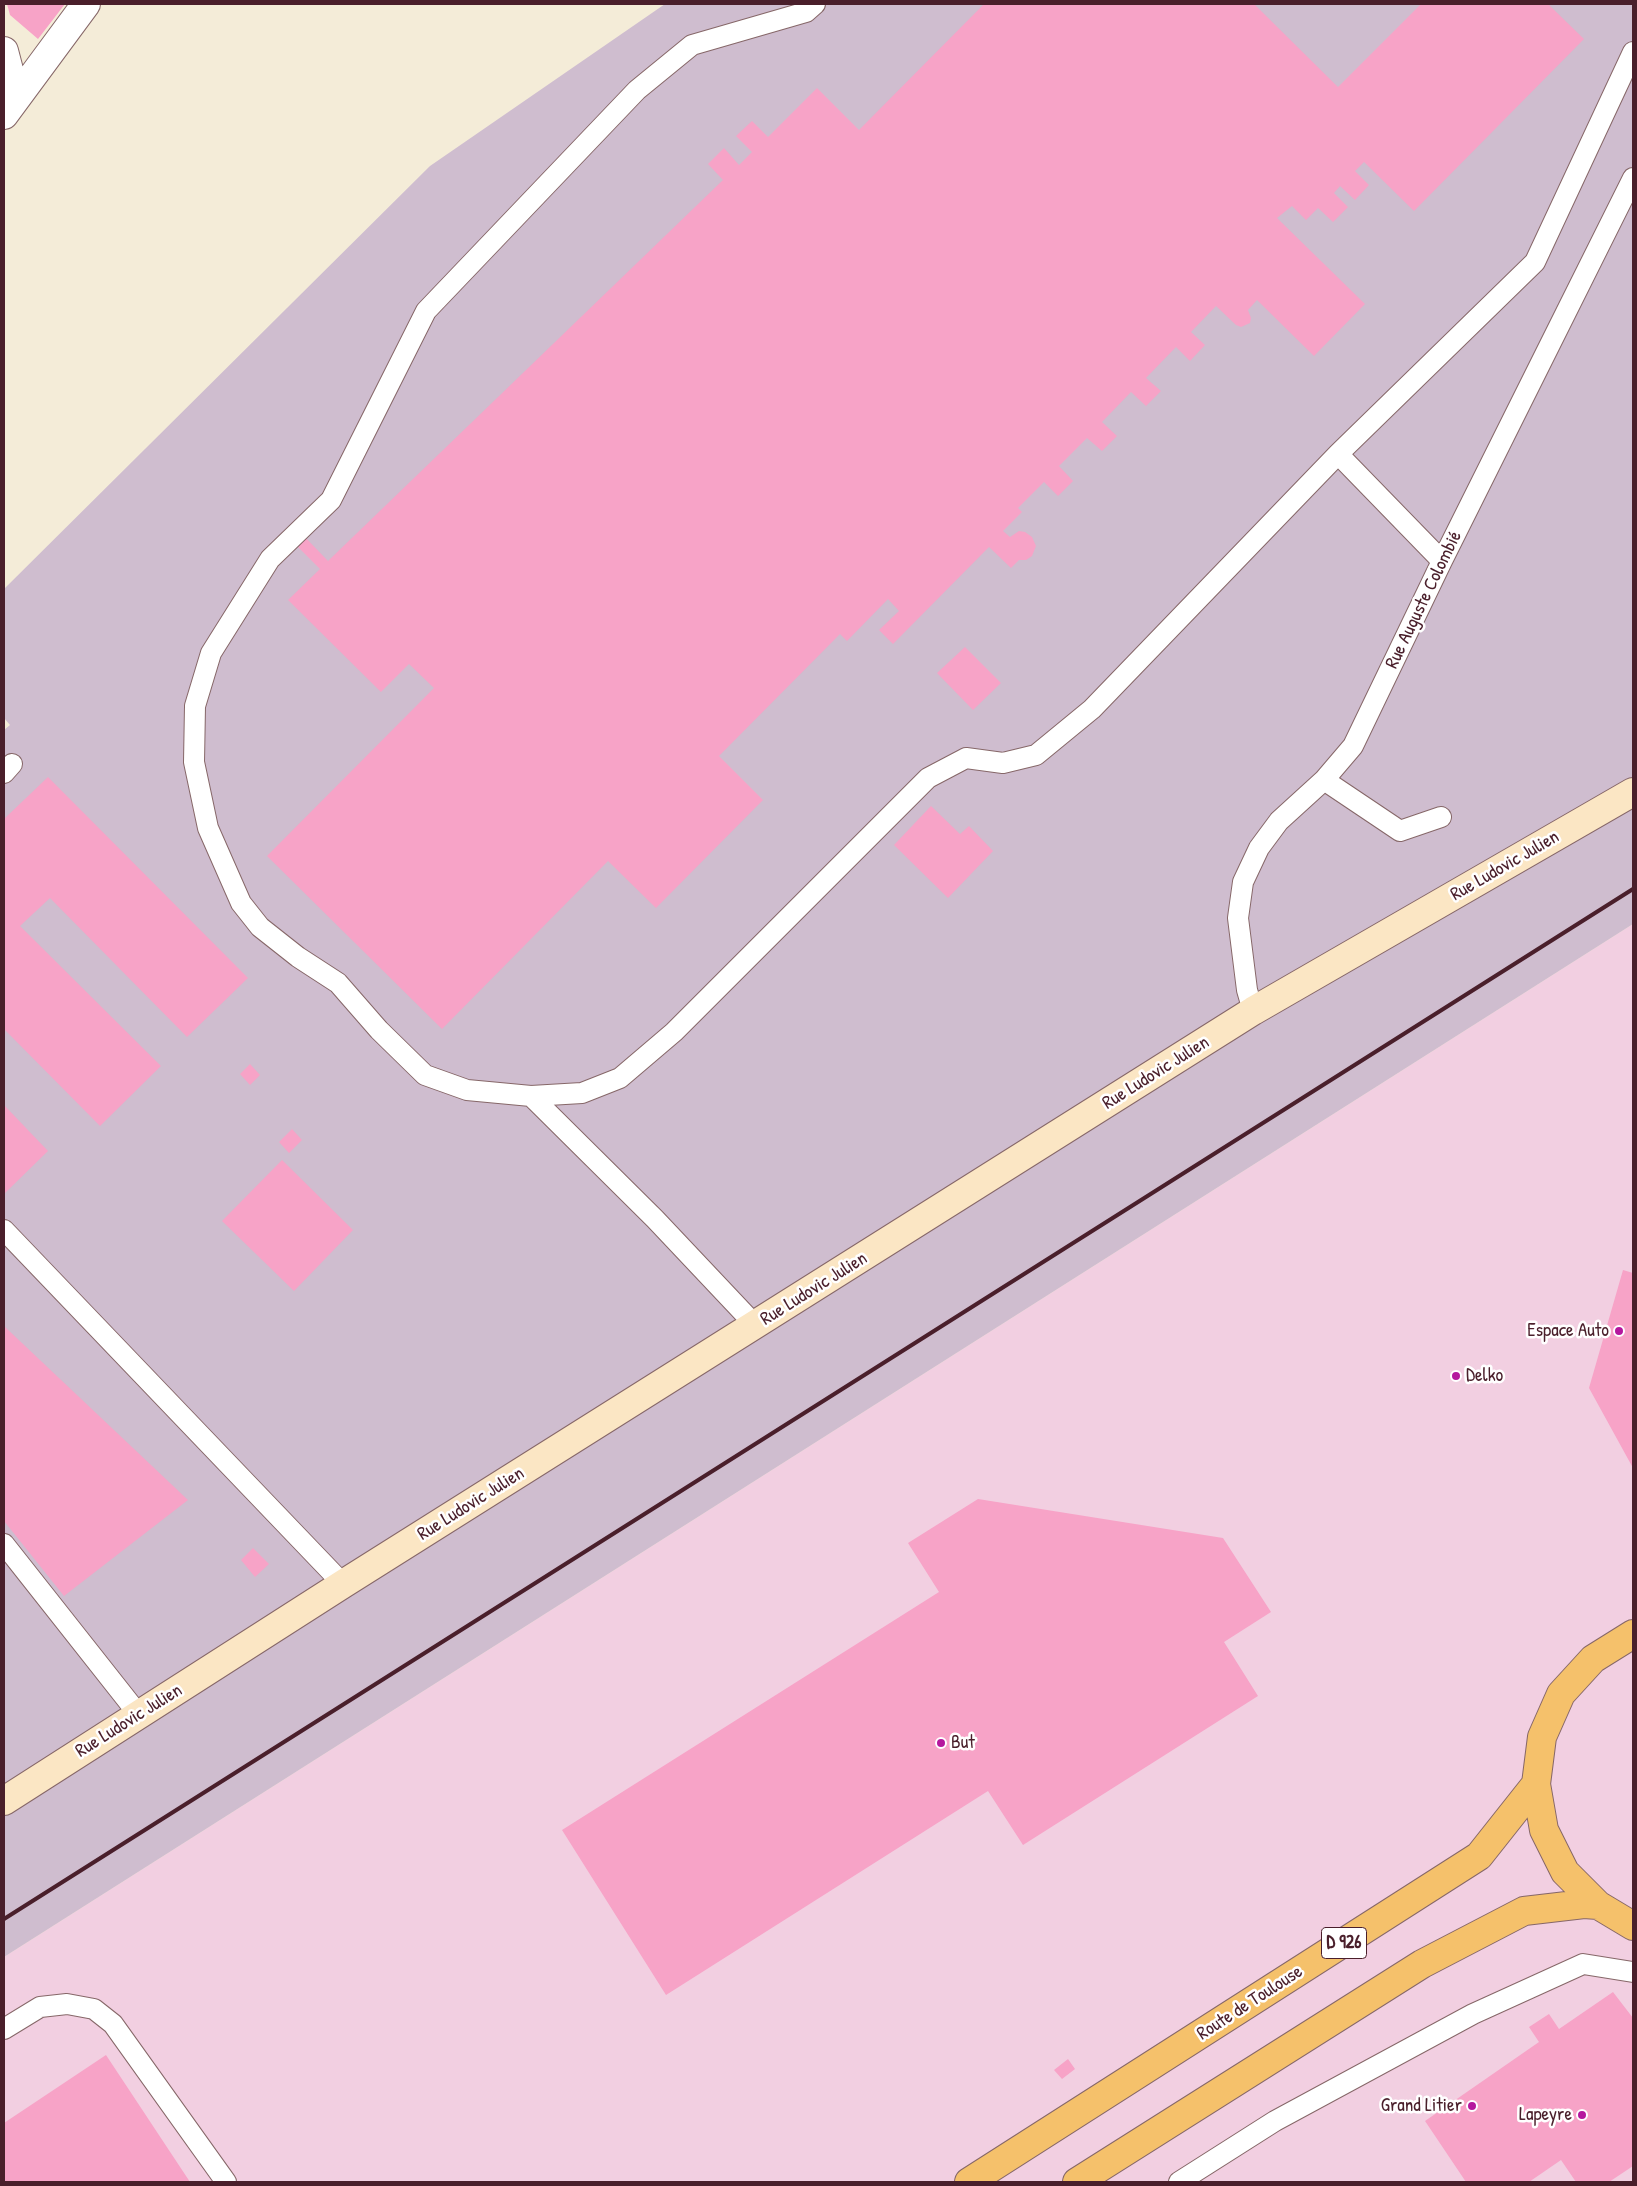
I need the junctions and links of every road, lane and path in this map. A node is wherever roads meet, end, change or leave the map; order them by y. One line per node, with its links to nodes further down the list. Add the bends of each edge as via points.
1 (86, 4): 5 (street)
2 (815, 4): 13 (lane, via 806,12 692,45 637,90 426,311 331,500 270,559 211,653 195,706 194,762 208,828 241,903 260,927 338,983 379,1030 425,1075 467,1090)
3 (4, 51): 5 (street)
4 (1633, 52): 7 (lane, via 1535,262)
5 (10, 106)
6 (1633, 178): 8 (lane, Rue Auguste Colombié)
7 (1338, 454): 8 (lane); 13 (lane, via 1092,709 1036,755 1003,763 966,758 928,778 674,1032 620,1078 582,1093)
8 (1442, 561): 9 (lane, Rue Auguste Colombié, via 1353,746)
9 (1324, 780): 11 (lane, via 1400,831); 12 (lane, Rue Auguste Colombié, via 1279,821 1258,848 1243,882 1238,918)
10 (1633, 792): 12 (main road, Rue Ludovic Julien)
11 (1441, 817)
12 (1253, 1012): 15 (main road, Rue Ludovic Julien)
13 (531, 1096): 15 (lane, via 655,1219)
14 (4, 1230): 17 (lane)
15 (756, 1326): 17 (main road, Rue Ludovic Julien)
16 (4, 1544): 19 (lane)
17 (343, 1584): 19 (main road, Rue Ludovic Julien)
18 (1633, 1634): 20 (main road, via 1593,1659 1562,1694 1542,1737)
19 (139, 1715): 21 (main road, Rue Ludovic Julien)
20 (1536, 1784): 22 (main road, via 1544,1830 1565,1872); 27 (main road, Route de Toulouse / D 926, via 1479,1856)
21 (4, 1800)
22 (1598, 1905): 23 (main road); 28 (main road, via 1524,1911 1422,1964)
23 (1633, 1926)
24 (1633, 1972): 29 (lane, via 1583,1964 1473,2014 1276,2121)
25 (4, 2029): 26 (lane, via 40,2007 67,2004 94,2009 112,2024)
26 (226, 2182)
27 (969, 2182)
28 (1077, 2182)
29 (1179, 2182)

